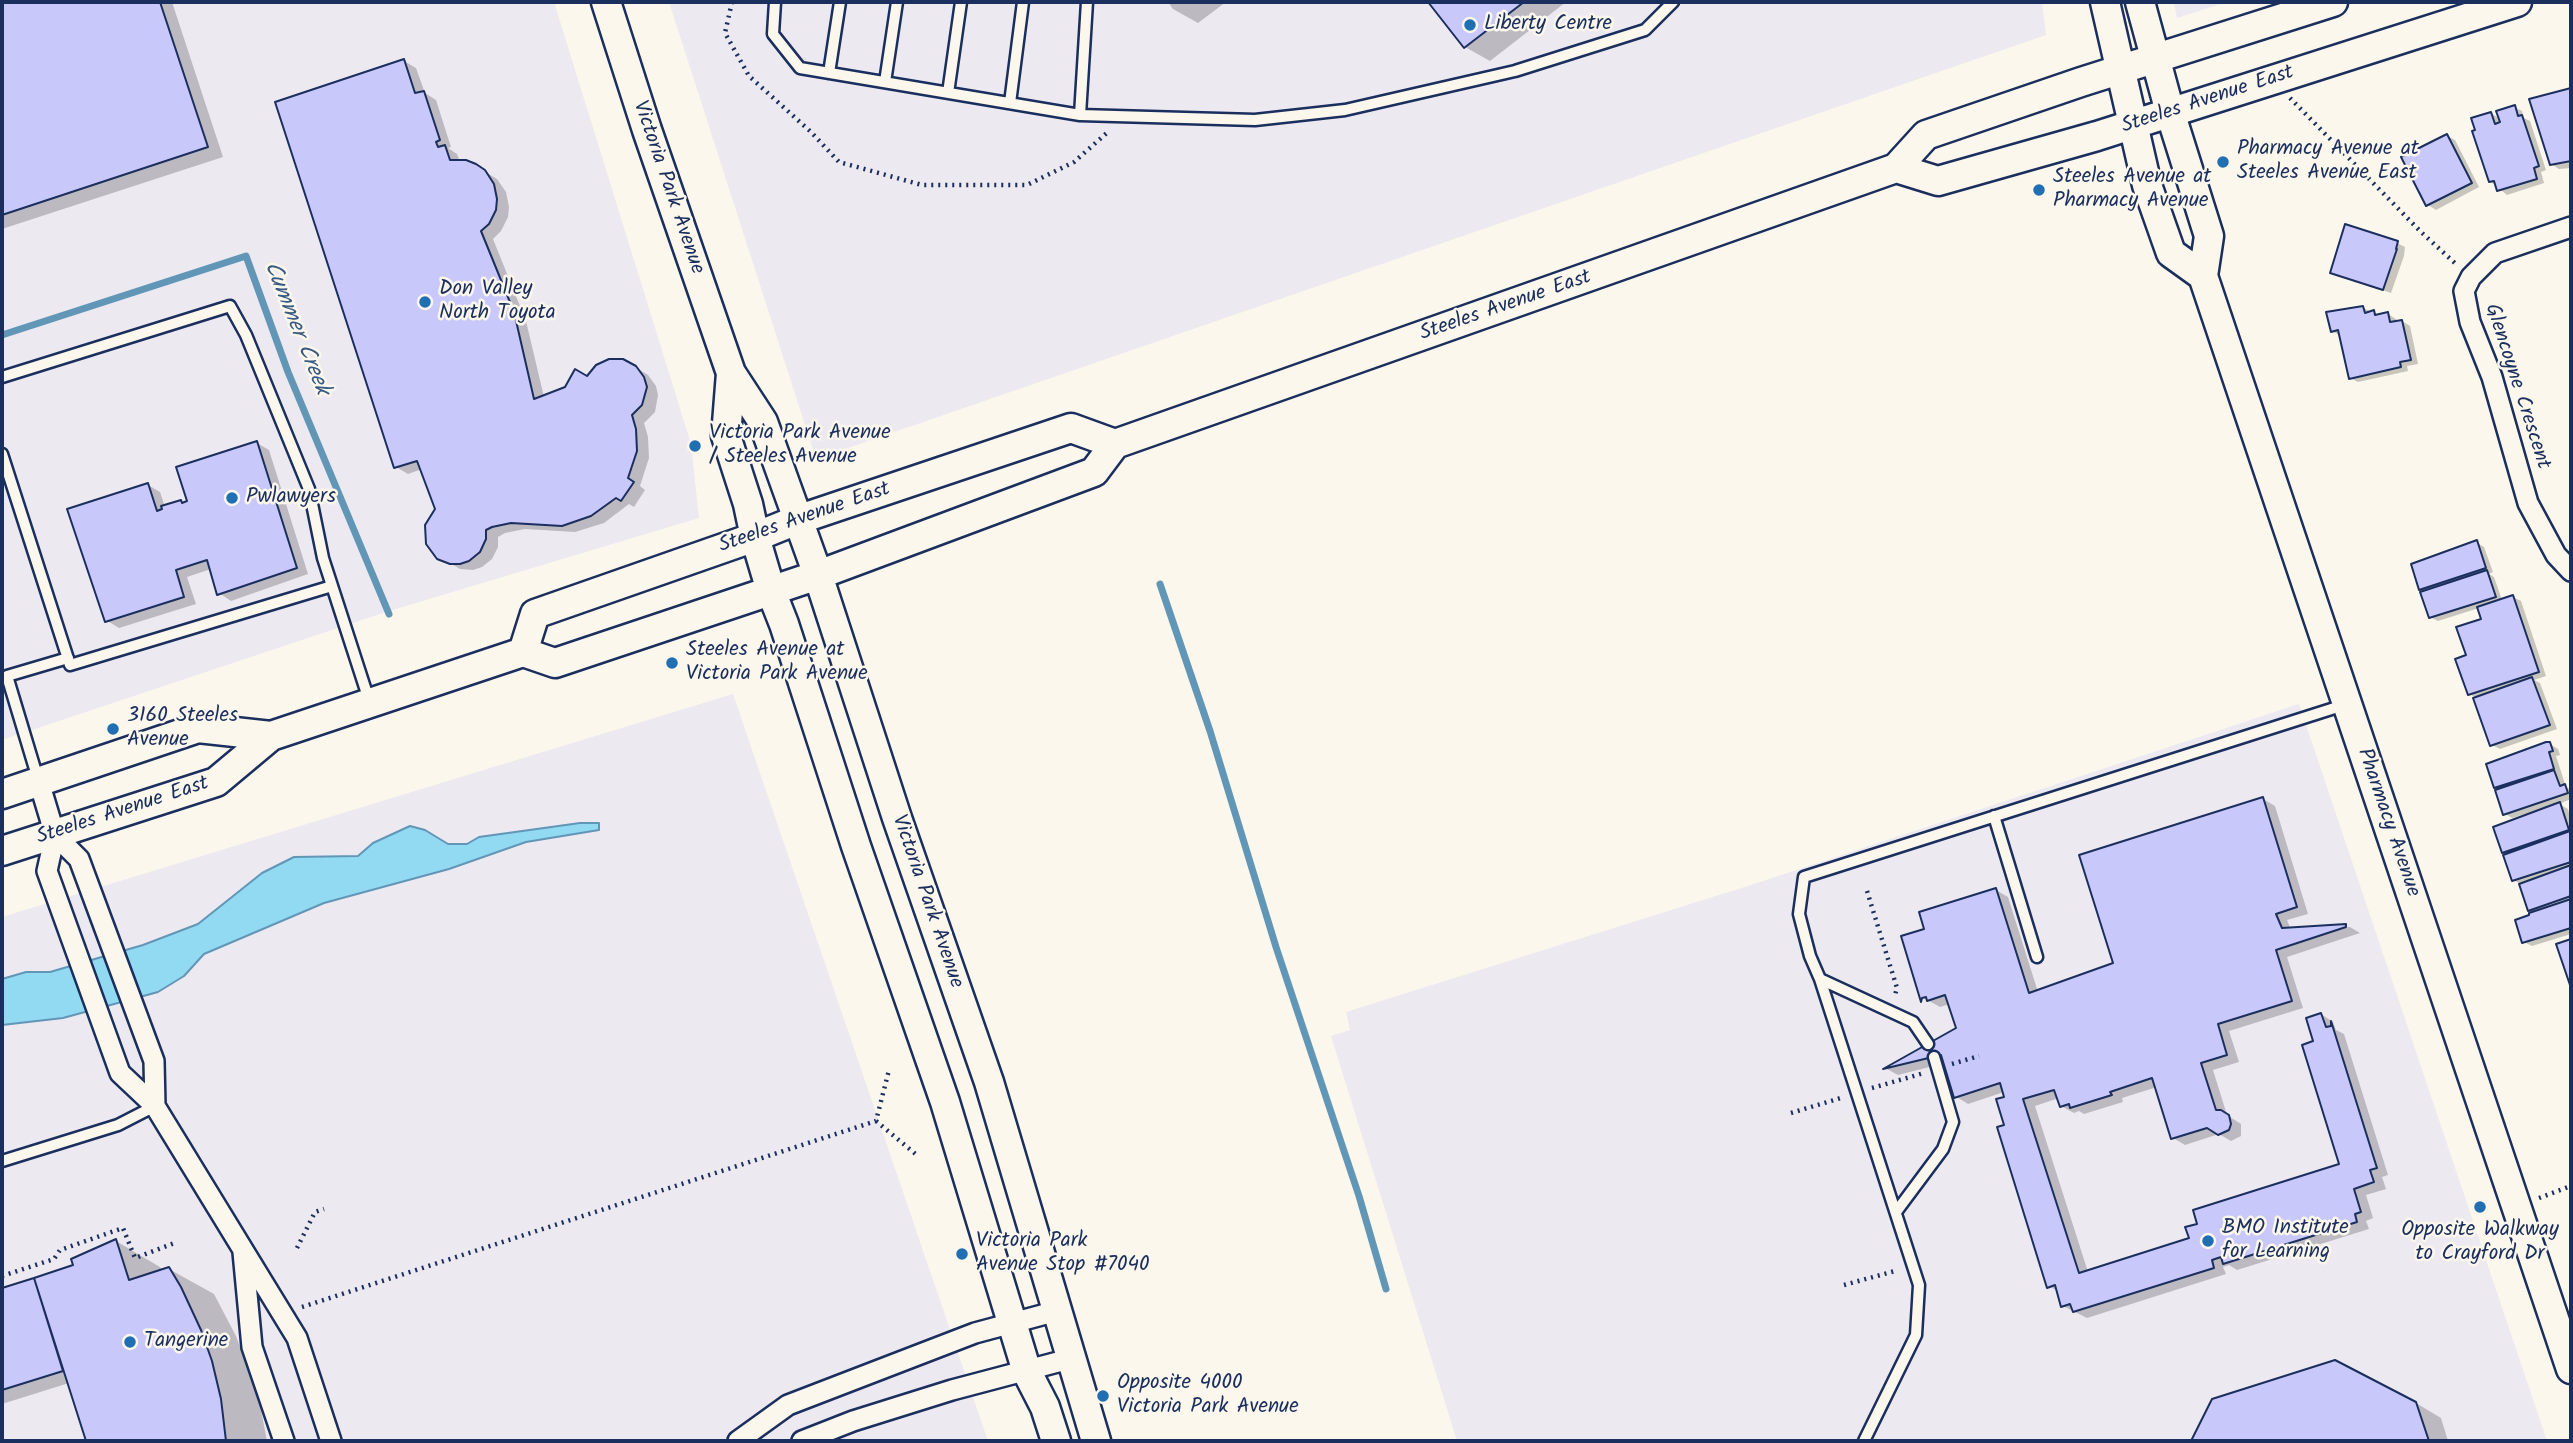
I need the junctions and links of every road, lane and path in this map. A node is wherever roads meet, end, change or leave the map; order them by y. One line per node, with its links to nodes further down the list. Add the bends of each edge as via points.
1 (606, 2): 31 (main road, Victoria Park Avenue)
2 (732, 2): 25 (path, via 725,33 749,76 839,162 922,185 1027,185 1074,162)
3 (775, 2): 18 (lane, via 773,34 800,68)
4 (840, 2): 18 (lane)
5 (897, 2): 19 (lane)
6 (961, 2): 20 (lane)
7 (1023, 2): 22 (lane)
8 (1087, 2): 24 (lane)
9 (1673, 2): 25 (lane, via 1645,30 1515,71 1345,110 1255,120)
10 (2105, 2): 17 (main road)
11 (2140, 2): 16 (main road, Pharmacy Avenue)
12 (2333, 2): 16 (main road, Steeles Avenue East)
13 (2494, 2): 15 (lane)
14 (2518, 2): 15 (main road, Steeles Avenue East)
15 (2431, 29): 23 (main road, Steeles Avenue East)
16 (2157, 59): 17 (main road, Steeles Avenue East); 23 (main road, Pharmacy Avenue)
17 (2120, 70): 26 (main road); 27 (main road, Steeles Avenue East, via 1926,135)
18 (829, 73): 19 (lane)
19 (885, 82): 20 (lane)
20 (948, 93): 22 (lane)
21 (2292, 100): 30 (path)
22 (1010, 103): 24 (lane)
23 (2170, 112): 26 (main road, Steeles Avenue East); 29 (main road, Pharmacy Avenue, via 2209,236)
24 (1080, 115): 25 (lane)
25 (1126, 116)
26 (2133, 124): 27 (main road, Steeles Avenue East, via 1937,181); 29 (main road, via 2147,185 2171,253)
27 (1896, 168): 33 (main road, Steeles Avenue East)
28 (2571, 227): 30 (street, via 2495,253)
29 (2203, 276): 44 (main road, Pharmacy Avenue)
30 (2471, 277): 37 (street, Glencoyne Crescent, via 2463,291 2465,305 2511,437 2528,503 2556,555)
31 (731, 373): 35 (main road, Victoria Park Avenue, via 763,422); 36 (main road, Victoria Park Avenue, via 726,436)
32 (2, 377): 39 (lane, via 230,306 309,489)
33 (1115, 444): 35 (main road, Steeles Avenue East, via 1071,428); 38 (main road, via 1094,472)
34 (2, 454): 42 (lane)
35 (797, 520): 36 (main road, Steeles Avenue East); 38 (main road, Victoria Park Avenue)
36 (755, 537): 40 (main road, Victoria Park Avenue); 41 (main road, Steeles Avenue East, via 534,614)
37 (2571, 571)
38 (818, 575): 40 (main road); 75 (main road, Victoria Park Avenue, via 989,1082)
39 (332, 586): 42 (lane, via 70,666); 43 (lane)
40 (771, 591): 41 (main road, via 555,663); 76 (main road, Victoria Park Avenue, via 945,1101)
41 (523, 652): 43 (main road, Steeles Avenue East)
42 (68, 658): 46 (lane, via 6,676)
43 (370, 704): 45 (main road, Steeles Avenue East)
44 (2347, 704): 48 (lane); 78 (main road, Pharmacy Avenue)
45 (271, 736): 46 (main road, Steeles Avenue East, via 198,728); 49 (main road, Steeles Avenue East, via 216,782)
46 (39, 782): 47 (main road, Steeles Avenue East); 49 (street)
47 (2, 794)
48 (1994, 816): 52 (lane); 53 (lane, via 1804,877 1799,914)
49 (55, 835): 50 (main road, Steeles Avenue East); 60 (street, via 79,859 154,1061); 60 (street, via 47,871 73,947 120,1073)
50 (2, 851)
51 (1867, 891): 54 (path, via 1897,988)
52 (2037, 957)
53 (1820, 979): 55 (lane, via 1913,1022); 67 (lane)
54 (1895, 995)
55 (1928, 1044)
56 (1979, 1056): 58 (path)
57 (1934, 1057): 58 (lane)
58 (1939, 1068): 67 (lane, via 1953,1122 1942,1149)
59 (889, 1070): 61 (path)
60 (155, 1106): 63 (lane, via 118,1125); 69 (street)
61 (876, 1121): 62 (path); 74 (path)
62 (918, 1156)
63 (2, 1161)
64 (2571, 1186): 65 (path)
65 (2553, 1192)
66 (324, 1209): 70 (path, via 315,1212)
67 (1896, 1212): 86 (lane, via 1919,1285 1916,1335)
68 (177, 1242): 72 (path, via 135,1258 123,1228)
69 (243, 1247): 80 (street, via 252,1347); 81 (street, via 298,1338)
70 (297, 1248)
71 (1895, 1271): 73 (path)
72 (2, 1276)
73 (1844, 1285)
74 (302, 1307)
75 (1057, 1311): 76 (street); 77 (main road, Victoria Park Avenue)
76 (1013, 1323): 79 (main road, Victoria Park Avenue); 82 (street, via 975,1333 788,1405)
77 (1073, 1359): 79 (street); 85 (main road, Victoria Park Avenue)
78 (2571, 1370)
79 (1027, 1372): 83 (street, via 952,1390); 84 (main road, Victoria Park Avenue)
80 (284, 1441)
81 (331, 1441)
82 (738, 1441)
83 (803, 1441)
84 (1056, 1441)
85 (1096, 1441)
86 (1864, 1441)

